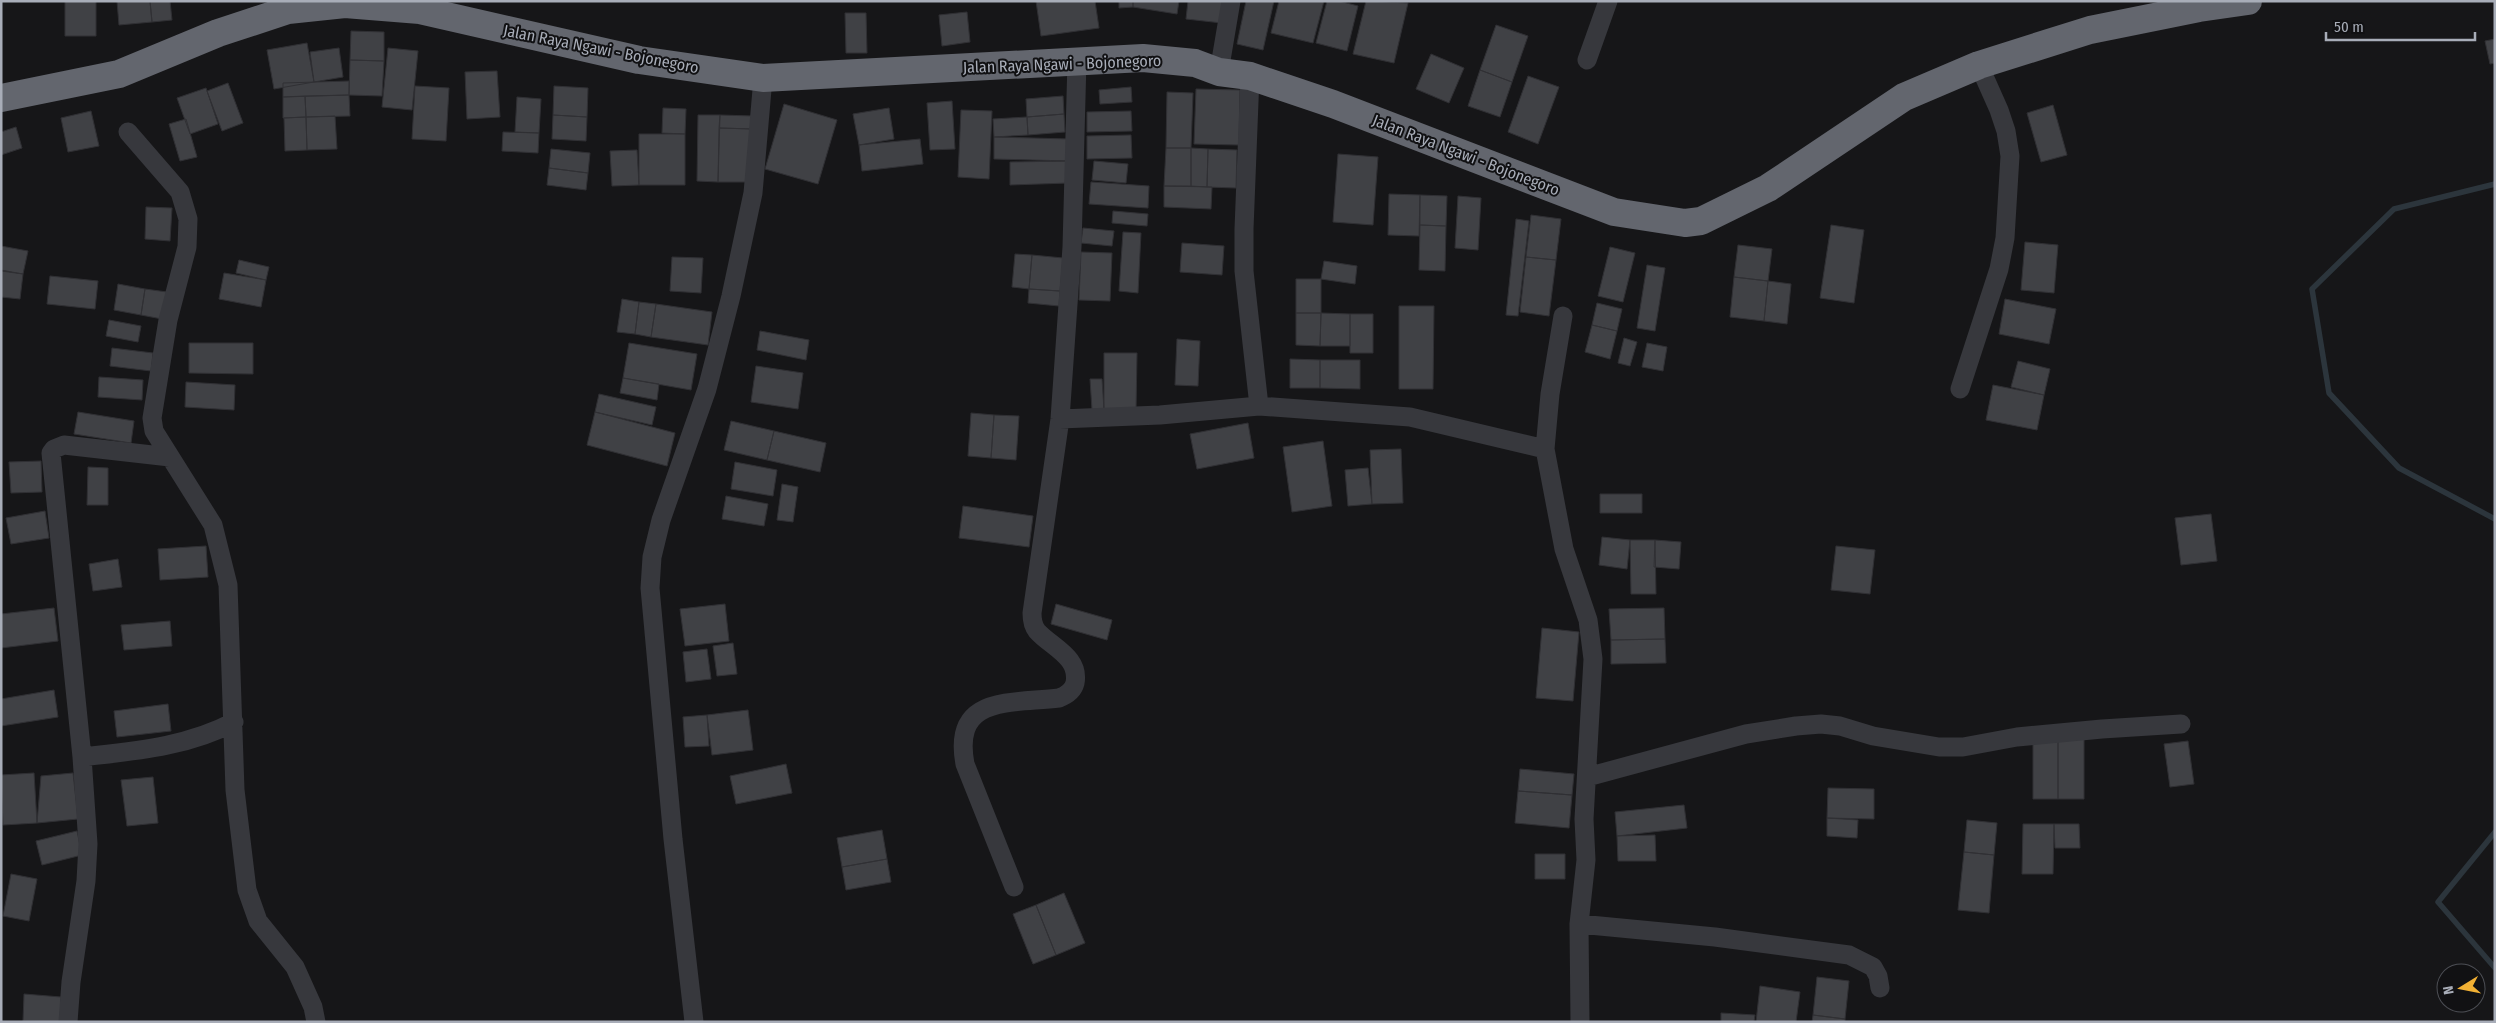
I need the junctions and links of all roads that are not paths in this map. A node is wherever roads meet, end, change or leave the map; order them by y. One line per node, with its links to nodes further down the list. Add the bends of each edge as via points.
1 (1231, 1): 7 (street)
2 (1608, 1): 5 (street)
3 (2248, 1): 6 (highway, Jalan Raya Ngawi - Bojonegoro, via 2090,30)
4 (1077, 60): 7 (highway, Jalan Raya Ngawi - Bojonegoro, via 1143,58 1186,62); 9 (highway, Jalan Raya Ngawi - Bojonegoro); 15 (street, via 1072,247)
5 (1587, 60)
6 (1979, 65): 8 (highway, Jalan Raya Ngawi - Bojonegoro, via 1904,96 1768,188 1701,221 1686,223 1614,212 1333,104); 13 (street, via 2001,117 2010,156 1999,269)
7 (1219, 72): 8 (highway, Jalan Raya Ngawi - Bojonegoro)
8 (1250, 76): 14 (street, via 1244,271)
9 (762, 78): 10 (highway, Jalan Raya Ngawi - Bojonegoro, via 639,60 420,10 345,4 288,10 218,33 118,74); 27 (street, via 753,193 731,296 707,389 661,520 650,580 672,829)
10 (1, 98)
11 (128, 132): 17 (street, via 180,192 188,219 187,247 168,320 152,406 154,431)
12 (1563, 316): 16 (street)
13 (1960, 389)
14 (1259, 406): 15 (street, via 1160,415); 16 (street, via 1410,417)
15 (1060, 419): 22 (street, via 1032,620 1038,632 1073,664 1075,686 1066,696 1001,705 976,712 964,728 962,748 965,764)
16 (1545, 449): 21 (street, via 1564,549 1588,620 1593,659)
17 (170, 457): 18 (street, via 213,525 228,586); 20 (street, via 64,445 54,448 51,453)
18 (234, 722): 20 (street, via 180,743); 26 (street, via 235,790 247,890 258,921 295,967)
19 (2182, 724): 21 (street, via 2017,737 1963,747 1939,747 1873,736 1840,726 1796,726 1746,734)
20 (82, 757): 25 (street, via 87,828 86,881)
21 (1587, 777): 23 (street, via 1586,860)
22 (1014, 887)
23 (1579, 924): 24 (street, via 1715,937 1849,955 1872,967); 28 (street)
24 (1880, 988)
25 (68, 1022)
26 (316, 1022)
27 (694, 1022)
28 (1580, 1022)

